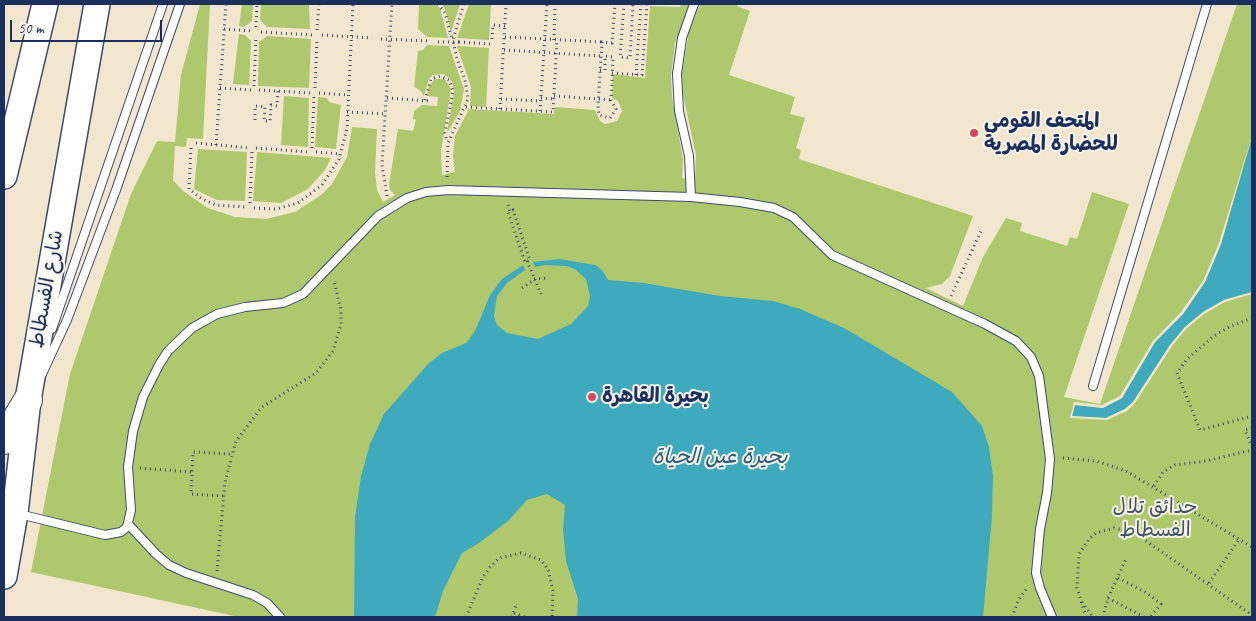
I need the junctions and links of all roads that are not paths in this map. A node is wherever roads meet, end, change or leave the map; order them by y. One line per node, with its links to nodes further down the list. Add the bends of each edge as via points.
1 (45, 4): 7 (main road)
2 (97, 4): 12 (main road, شارع الفسطاط)
3 (162, 4): 9 (lane)
4 (180, 4): 12 (lane, via 67,320)
5 (694, 4): 8 (lane, via 682,38 677,74 679,111 689,156)
6 (1207, 4): 11 (lane)
7 (4, 176)
8 (691, 197): 15 (lane, via 448,190 416,194 392,205 312,286 293,299 231,309 204,320 180,338 159,365 143,397 133,430 128,467 131,510); 18 (lane, via 750,203 783,212 802,224 832,255 1006,335 1024,348 1039,376 1050,459 1036,573)
9 (50, 335)
10 (46, 344): 12 (lane)
11 (1093, 386)
12 (28, 400): 13 (highway); 14 (main road, شارع الفسطاط)
13 (4, 440)
14 (15, 513): 15 (lane, via 105,535 121,532); 16 (main road, شارع الفسطاط)
15 (128, 524): 17 (lane, via 169,565 253,595 267,602)
16 (4, 576)
17 (280, 617)
18 (1052, 617)

